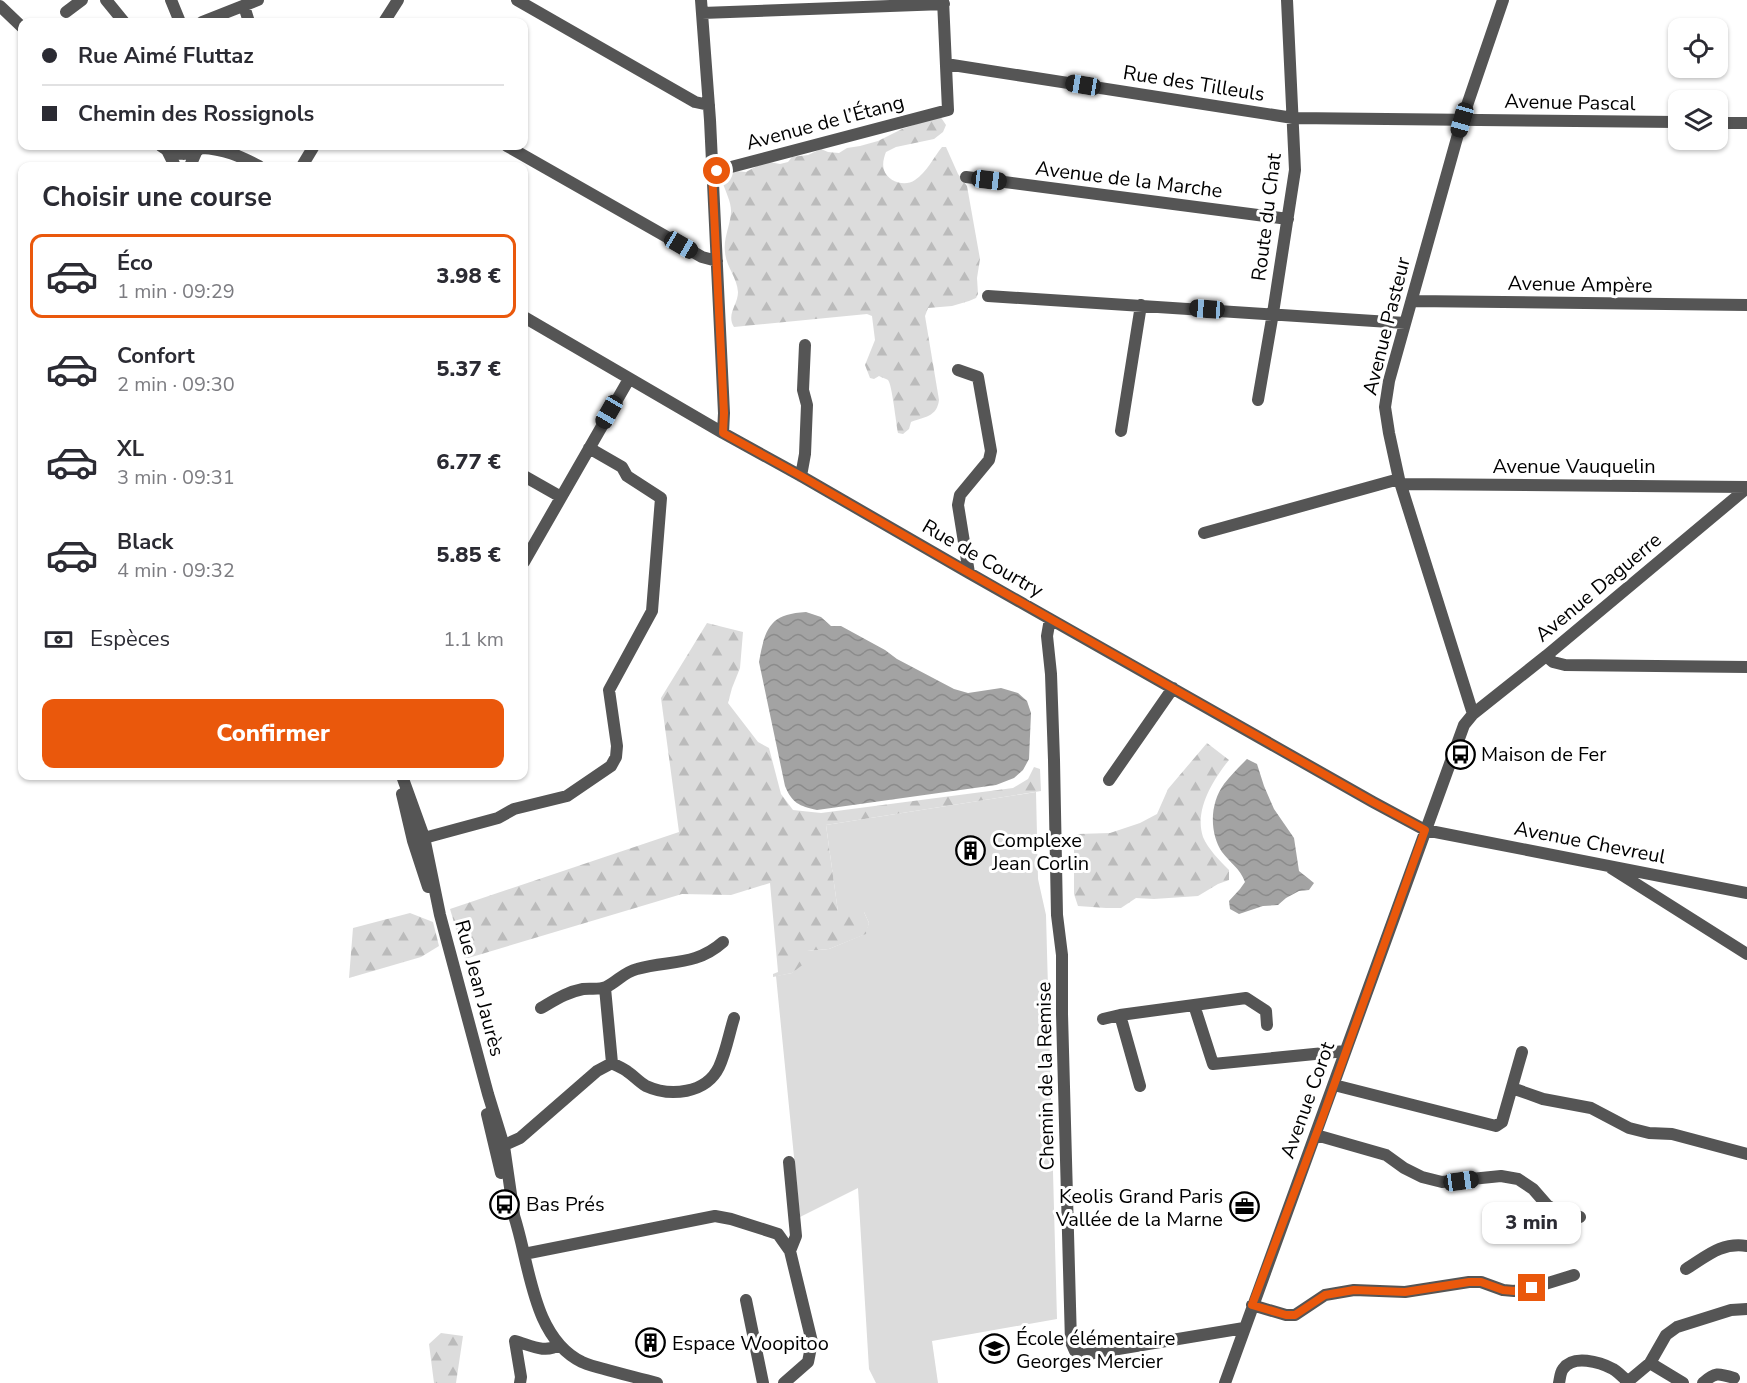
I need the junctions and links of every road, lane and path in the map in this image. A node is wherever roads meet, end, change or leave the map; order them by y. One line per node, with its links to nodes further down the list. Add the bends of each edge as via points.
1 (81, 0): 13 (street)
2 (106, 0): 15 (street)
3 (171, 0): 16 (street)
4 (258, 0): 12 (street)
5 (398, 0): 19 (street)
6 (517, 0): 22 (street, via 695,102)
7 (701, 0): 14 (street)
8 (1287, 0): 23 (street, Route du Chat)
9 (1503, 0): 24 (street, Avenue Pasteur)
10 (943, 2): 14 (street); 21 (street)
11 (0, 6): 20 (street)
12 (244, 6): 17 (street); 18 (street)
13 (66, 12)
14 (702, 13): 22 (street)
15 (121, 18)
16 (178, 18)
17 (212, 18)
18 (248, 18)
19 (387, 18)
20 (18, 23)
21 (946, 64): 23 (street, Rue des Tilleuls); 35 (street, Avenue de l’Étang, via 948,110)
22 (709, 105): 35 (street)
23 (1293, 118): 24 (street, Rue des Tilleuls); 37 (street, Route du Chat, via 1295,170)
24 (1462, 120): 25 (street, Avenue Pascal); 40 (street, Avenue Pasteur)
25 (1668, 122)
26 (1728, 123): 27 (street)
27 (1747, 123)
28 (168, 150): 29 (street, via 177,154)
29 (196, 150)
30 (217, 150): 33 (street)
31 (233, 150): 33 (street)
32 (514, 150): 38 (street, via 702,257)
33 (239, 155): 34 (street)
34 (252, 162)
35 (712, 172): 38 (street)
36 (966, 177): 37 (street, Avenue de la Marche)
37 (1288, 219): 43 (street, Route du Chat)
38 (717, 261): 51 (street)
39 (988, 296): 41 (street)
40 (1412, 301): 42 (street, Avenue Ampère); 45 (street, Avenue Pasteur)
41 (1141, 305): 43 (street); 50 (street)
42 (1747, 305)
43 (1273, 313): 45 (street); 49 (street, Route du Chat)
44 (528, 319): 48 (street, Rue de Courtry)
45 (1406, 323): 55 (street, Avenue Pasteur, via 1385,407)
46 (805, 345): 53 (street, via 806,454)
47 (958, 370): 60 (street, via 978,377 991,451 989,460 960,495 958,505)
48 (629, 379): 51 (street, Rue de Courtry); 52 (street)
49 (1258, 400)
50 (1121, 431)
51 (723, 433): 53 (street, Rue de Courtry)
52 (589, 448): 57 (street); 69 (street, via 661,498 652,611 609,690 616,757 611,766 567,796)
53 (801, 476): 60 (street, Rue de Courtry)
54 (528, 478): 57 (street)
55 (1400, 481): 56 (street, Avenue Vauquelin); 58 (street, Avenue Vauquelin); 65 (street, Avenue Pasteur)
56 (1747, 487): 62 (street, Avenue Daguerre)
57 (561, 497): 59 (street)
58 (1204, 533)
59 (528, 555)
60 (969, 573): 61 (street, Rue de Courtry)
61 (1050, 619): 64 (street, Rue de Courtry); 102 (street, Chemin de la Remise, via 1047,636 1057,915 1062,955 1071,1342 1075,1352 1082,1355)
62 (1546, 656): 63 (street, via 1565,665); 65 (street, Avenue Daguerre)
63 (1747, 667)
64 (1173, 688): 67 (street); 68 (street, Rue de Courtry)
65 (1473, 714): 68 (street, via 1464,725)
66 (401, 780): 69 (street, Rue Jean Jaurès)
67 (1109, 780)
68 (1425, 830): 70 (street, Avenue Chevreul); 83 (street, Avenue Corot)
69 (419, 839): 90 (street, Rue Jean Jaurès, via 430,895 440,915)
70 (1605, 865): 71 (street, Avenue Chevreul); 72 (street)
71 (1647, 874): 72 (street, via 1642,877); 73 (street, Avenue Chevreul)
72 (1641, 889): 75 (street)
73 (1747, 893)
74 (723, 942): 76 (street, via 697,958 635,969)
75 (1747, 954)
76 (605, 988): 78 (street, via 566,994); 85 (street)
77 (1194, 1005): 79 (street); 82 (street, via 1246,998 1266,1011); 83 (street, via 1213,1064)
78 (541, 1008)
79 (1120, 1015): 81 (street); 87 (street)
80 (734, 1018): 85 (street, via 718,1068 692,1090 658,1090)
81 (1103, 1019)
82 (1267, 1025)
83 (1346, 1051): 86 (street, Avenue Corot)
84 (1522, 1052): 88 (street)
85 (612, 1063): 90 (street, via 597,1071 520,1138)
86 (1334, 1084): 88 (street, via 1496,1126 1502,1122); 89 (street, Avenue Corot)
87 (1140, 1086)
88 (1512, 1088): 91 (street, via 1591,1108 1629,1128 1672,1134)
89 (1316, 1135): 93 (street, via 1386,1155 1422,1177 1442,1182 1501,1176 1518,1179 1560,1213); 100 (street, Avenue Corot)
90 (500, 1148): 96 (street, Rue Jean Jaurès)
91 (1747, 1154)
92 (789, 1162): 95 (street, via 796,1236)
93 (1580, 1217)
94 (1747, 1246): 97 (street, via 1723,1246)
95 (790, 1251): 96 (street, via 778,1234 715,1216); 110 (street, via 812,1342 808,1362)
96 (524, 1254): 103 (street, Rue Jean Jaurès, via 536,1300)
97 (1686, 1269)
98 (1574, 1275): 100 (street, via 1514,1291 1481,1282 1405,1292 1354,1290 1325,1295 1295,1315)
99 (746, 1300): 109 (street)
100 (1252, 1305): 102 (street, Avenue Corot)
101 (1747, 1309): 104 (street, via 1731,1310 1677,1327 1666,1335)
102 (1244, 1328): 111 (street, Avenue Corot)
103 (559, 1345): 107 (street, via 544,1349 515,1341); 108 (street, Rue Jean Jaurès, via 587,1365)
104 (1650, 1363): 106 (street); 113 (street)
105 (1734, 1377): 114 (street, via 1719,1373)
106 (1627, 1382): 112 (street, via 1615,1370 1580,1360 1562,1370)
107 (520, 1383)
108 (657, 1383)
109 (763, 1383)
110 (784, 1383)
111 (1225, 1383)
112 (1559, 1383)
113 (1683, 1383)
114 (1703, 1383)

